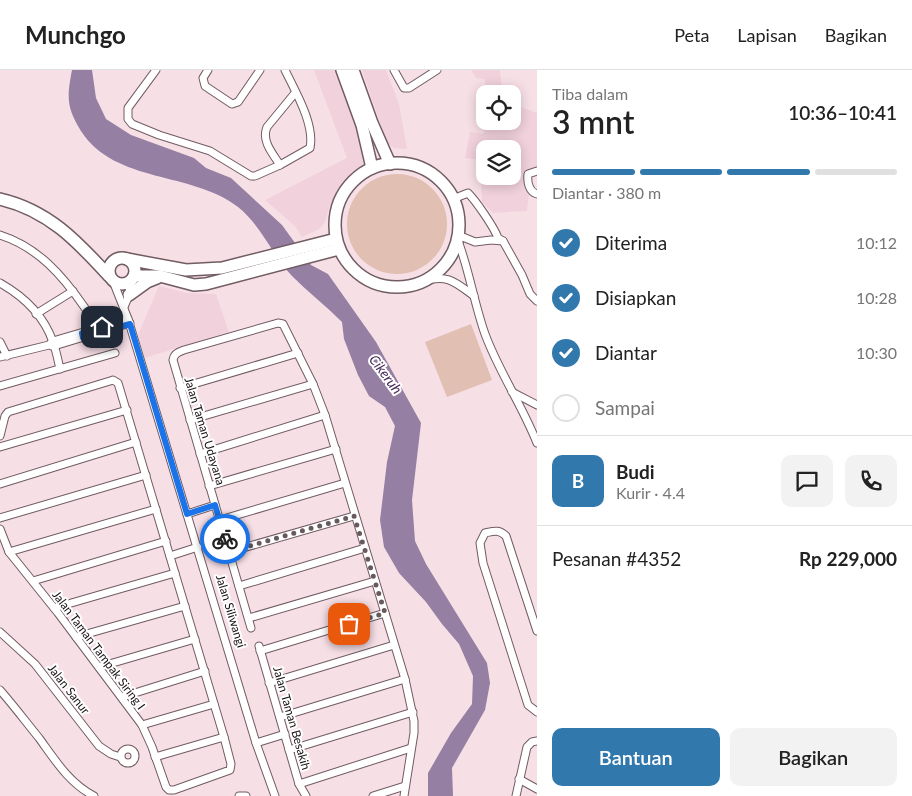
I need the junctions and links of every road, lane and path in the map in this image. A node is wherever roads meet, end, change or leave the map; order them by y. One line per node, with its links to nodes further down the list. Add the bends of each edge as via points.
1 (156, 70): 11 (street, via 128,108 128,119 137,127 210,151 251,176)
2 (208, 70): 3 (street, via 203,84 230,104 238,102)
3 (260, 70)
4 (285, 70): 9 (street)
5 (342, 70): 12 (main road, via 362,125)
6 (353, 70): 10 (main road)
7 (394, 70): 8 (street, via 404,88 413,86)
8 (437, 70)
9 (295, 93): 11 (street, via 264,134); 11 (street, via 311,134 310,145)
10 (390, 164): 12 (main road); 16 (main road, via 405,164 434,175)
11 (280, 166)
12 (372, 168): 20 (main road, via 357,177 338,205 334,222)
13 (537, 171): 14 (street, via 528,174 527,179 530,189)
14 (537, 194)
15 (0, 199): 21 (main road, via 36,212 60,226)
16 (453, 199): 18 (main road, via 459,223); 19 (street, via 468,193 474,198)
17 (0, 235): 30 (street, via 42,257)
18 (458, 237): 19 (street, via 475,242); 28 (main road, via 441,268); 32 (street)
19 (503, 241): 33 (street, via 530,294)
20 (337, 244): 24 (main road); 28 (main road, via 350,266 365,279 384,286 405,287)
21 (82, 246): 23 (main road, via 99,258); 26 (main road)
22 (127, 259): 23 (main road); 24 (main road, via 199,270); 27 (main road, via 134,266)
23 (114, 260): 26 (main road, via 110,266)
24 (274, 260): 25 (main road, via 206,284 189,284)
25 (160, 276): 27 (main road); 31 (main road)
26 (111, 279): 27 (main road, via 124,284); 34 (street, Jalan Siliwangi)
27 (132, 279): 31 (street)
28 (424, 281): 32 (street, via 445,278)
29 (0, 283): 36 (street, via 27,302)
30 (73, 291): 35 (street); 36 (street)
31 (129, 295): 34 (street)
32 (474, 296): 47 (street, via 486,335)
33 (537, 301)
34 (124, 307): 37 (street, Jalan Siliwangi)
35 (85, 308)
36 (36, 314): 39 (street)
37 (129, 321): 39 (street); 64 (street, Jalan Siliwangi)
38 (0, 342): 42 (street)
39 (52, 344): 42 (street); 43 (street)
40 (298, 353): 44 (street); 46 (street); 46 (street, Jalan Taman Udayana, via 282,324 226,337 173,356)
41 (115, 354): 43 (street)
42 (3, 356)
43 (60, 369): 45 (street)
44 (313, 384): 50 (street); 51 (street)
45 (0, 386)
46 (180, 388): 51 (street, Jalan Taman Udayana)
47 (512, 392): 48 (street); 54 (street)
48 (537, 405)
49 (127, 410): 52 (street, via 120,386 116,381 110,381 8,412); 53 (street); 55 (street)
50 (325, 415): 56 (street); 57 (street)
51 (190, 420): 57 (street, Jalan Taman Udayana)
52 (0, 436)
53 (136, 442): 58 (street); 60 (street)
54 (537, 442)
55 (0, 447)
56 (336, 449): 59 (street); 61 (street)
57 (200, 454): 61 (street, Jalan Taman Udayana)
58 (146, 475): 63 (street); 66 (street)
59 (345, 483): 65 (street); 67 (street)
60 (0, 484)
61 (209, 486): 62 (street, Jalan Taman Udayana)
62 (215, 505): 64 (street); 67 (street, Jalan Taman Udayana)
63 (156, 509): 69 (street); 72 (street)
64 (187, 514): 70 (street, Jalan Siliwangi)
65 (354, 516): 71 (street); 73 (street)
66 (0, 518)
67 (220, 520): 73 (street, Jalan Taman Udayana)
68 (0, 529): 72 (street, Jalan Taman Tampak Siring I)
69 (166, 541): 74 (street); 77 (street)
70 (198, 547): 74 (street); 103 (street, Jalan Siliwangi)
71 (364, 548): 76 (street); 78 (street)
72 (9, 552): 77 (street, Jalan Taman Tampak Siring I)
73 (229, 552): 78 (street, Jalan Taman Udayana)
74 (170, 556): 75 (street)
75 (175, 573): 79 (street); 80 (street)
76 (375, 581): 81 (street); 82 (street)
77 (33, 582): 80 (street, Jalan Taman Tampak Siring I)
78 (239, 586): 82 (street, Jalan Taman Udayana)
79 (185, 606): 86 (street); 87 (street)
80 (54, 608): 86 (street, Jalan Taman Tampak Siring I)
81 (385, 613): 88 (street); 92 (street, Jalan Taman Besakih, via 260,649)
82 (249, 618): 83 (street, Jalan Taman Udayana)
83 (251, 628)
84 (537, 631): 97 (street, via 506,536 499,531 485,533 480,543 483,563 528,705)
85 (0, 632): 106 (street, Jalan Sanur, via 35,664 99,746)
86 (76, 637): 89 (street, Jalan Taman Tampak Siring I)
87 (195, 639): 89 (street); 90 (street)
88 (394, 645): 91 (street); 92 (street)
89 (99, 667): 94 (street, Jalan Taman Tampak Siring I)
90 (205, 671): 94 (street); 95 (street)
91 (405, 679): 96 (street); 98 (street)
92 (270, 683): 98 (street, Jalan Taman Besakih)
93 (0, 690): 112 (street, via 70,780)
94 (122, 697): 99 (street, Jalan Taman Tampak Siring I)
95 (214, 704): 99 (street); 101 (street)
96 (413, 712): 104 (street); 105 (street)
97 (537, 712)
98 (280, 717): 100 (street, Jalan Taman Besakih)
99 (142, 725): 107 (street, Jalan Taman Tampak Siring I)
100 (285, 734): 103 (street); 105 (street, Jalan Taman Besakih)
101 (224, 737): 107 (street); 107 (street, Jalan Taman Tampak Siring I, via 230,770 174,790 166,787)
102 (537, 741): 108 (street, via 527,747)
103 (256, 743): 115 (street, Jalan Siliwangi)
104 (411, 748): 109 (street); 110 (street)
105 (289, 750): 109 (street, Jalan Taman Besakih)
106 (120, 757)
107 (155, 757)
108 (519, 779): 111 (street); 119 (street)
109 (299, 784): 116 (street, Jalan Taman Besakih)
110 (405, 786): 117 (street); 118 (street)
111 (537, 790)
112 (94, 796)
113 (239, 796): 114 (street)
114 (246, 796)
115 (275, 796)
116 (306, 796)
117 (373, 796)
118 (404, 796)
119 (516, 796)

